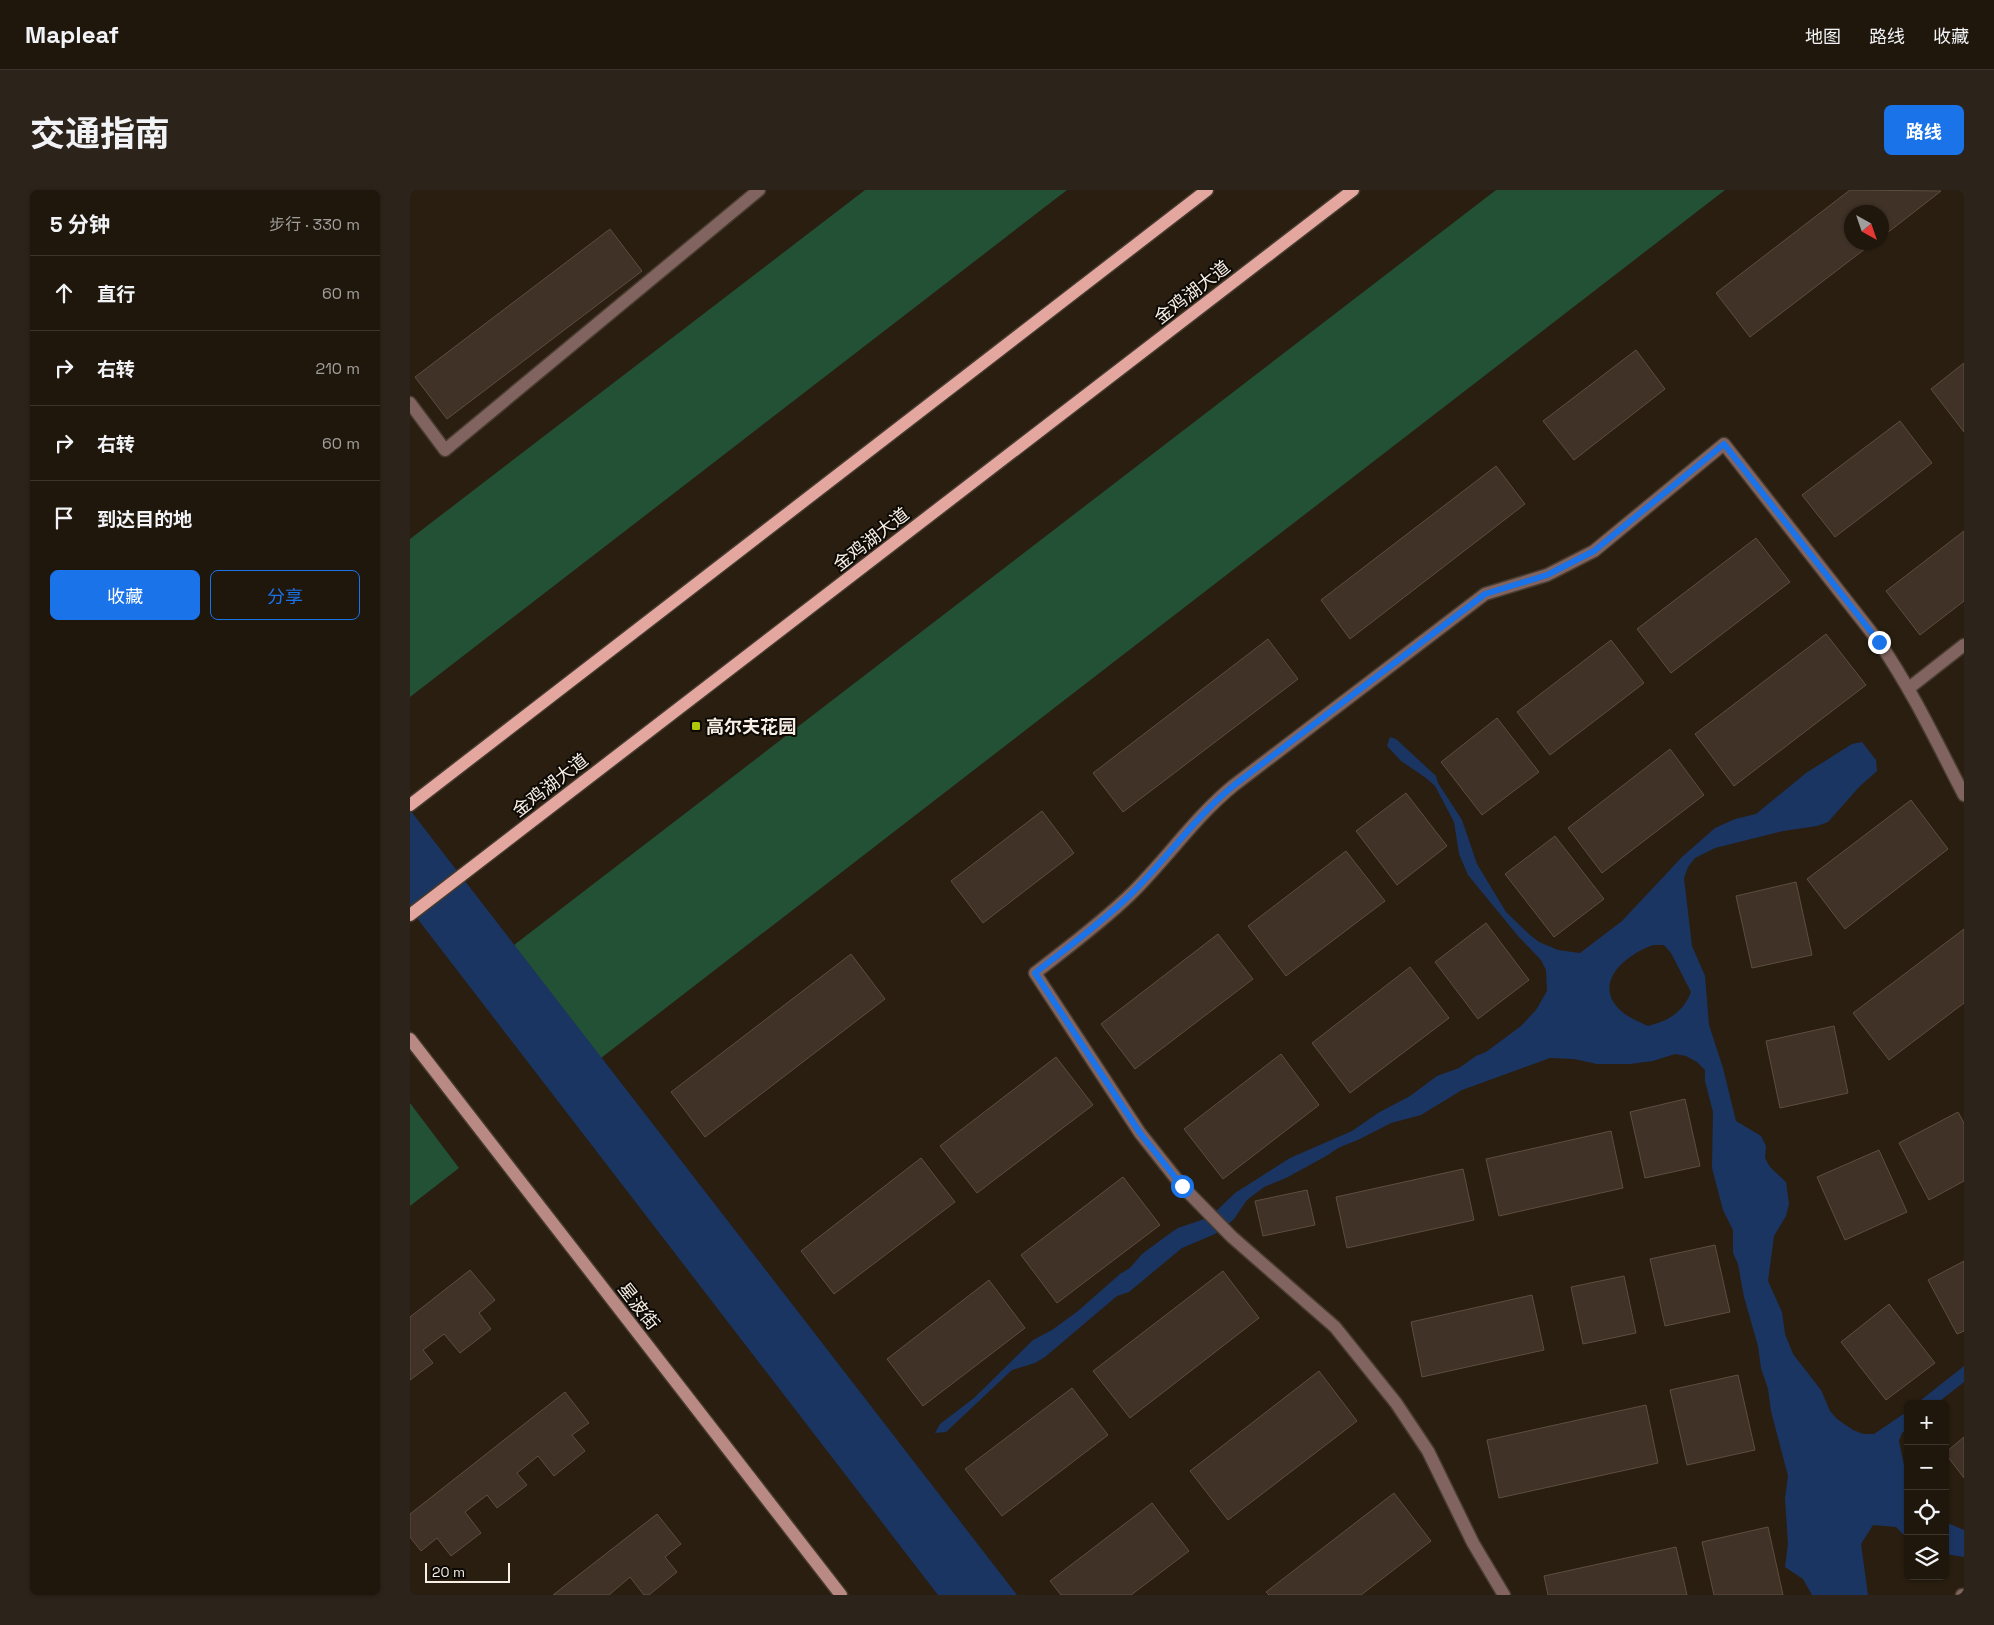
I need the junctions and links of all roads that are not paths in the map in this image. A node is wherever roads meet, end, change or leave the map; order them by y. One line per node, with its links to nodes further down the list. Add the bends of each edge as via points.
1 (759, 190): 4 (street, via 445,450)
2 (1207, 190): 8 (main road)
3 (1353, 190): 9 (main road, 金鸡湖大道)
4 (410, 403)
5 (1964, 645): 6 (street)
6 (1909, 688): 7 (street); 12 (street, via 1879,642 1724,444 1594,551 1547,575 1485,594 1217,799 1130,895 1035,973 1140,1133 1195,1201 1335,1327 1396,1403 1428,1451 1473,1543)
7 (1964, 795)
8 (410, 805)
9 (410, 915)
10 (410, 1039): 11 (street, 星波街)
11 (841, 1595)
12 (1504, 1595)

